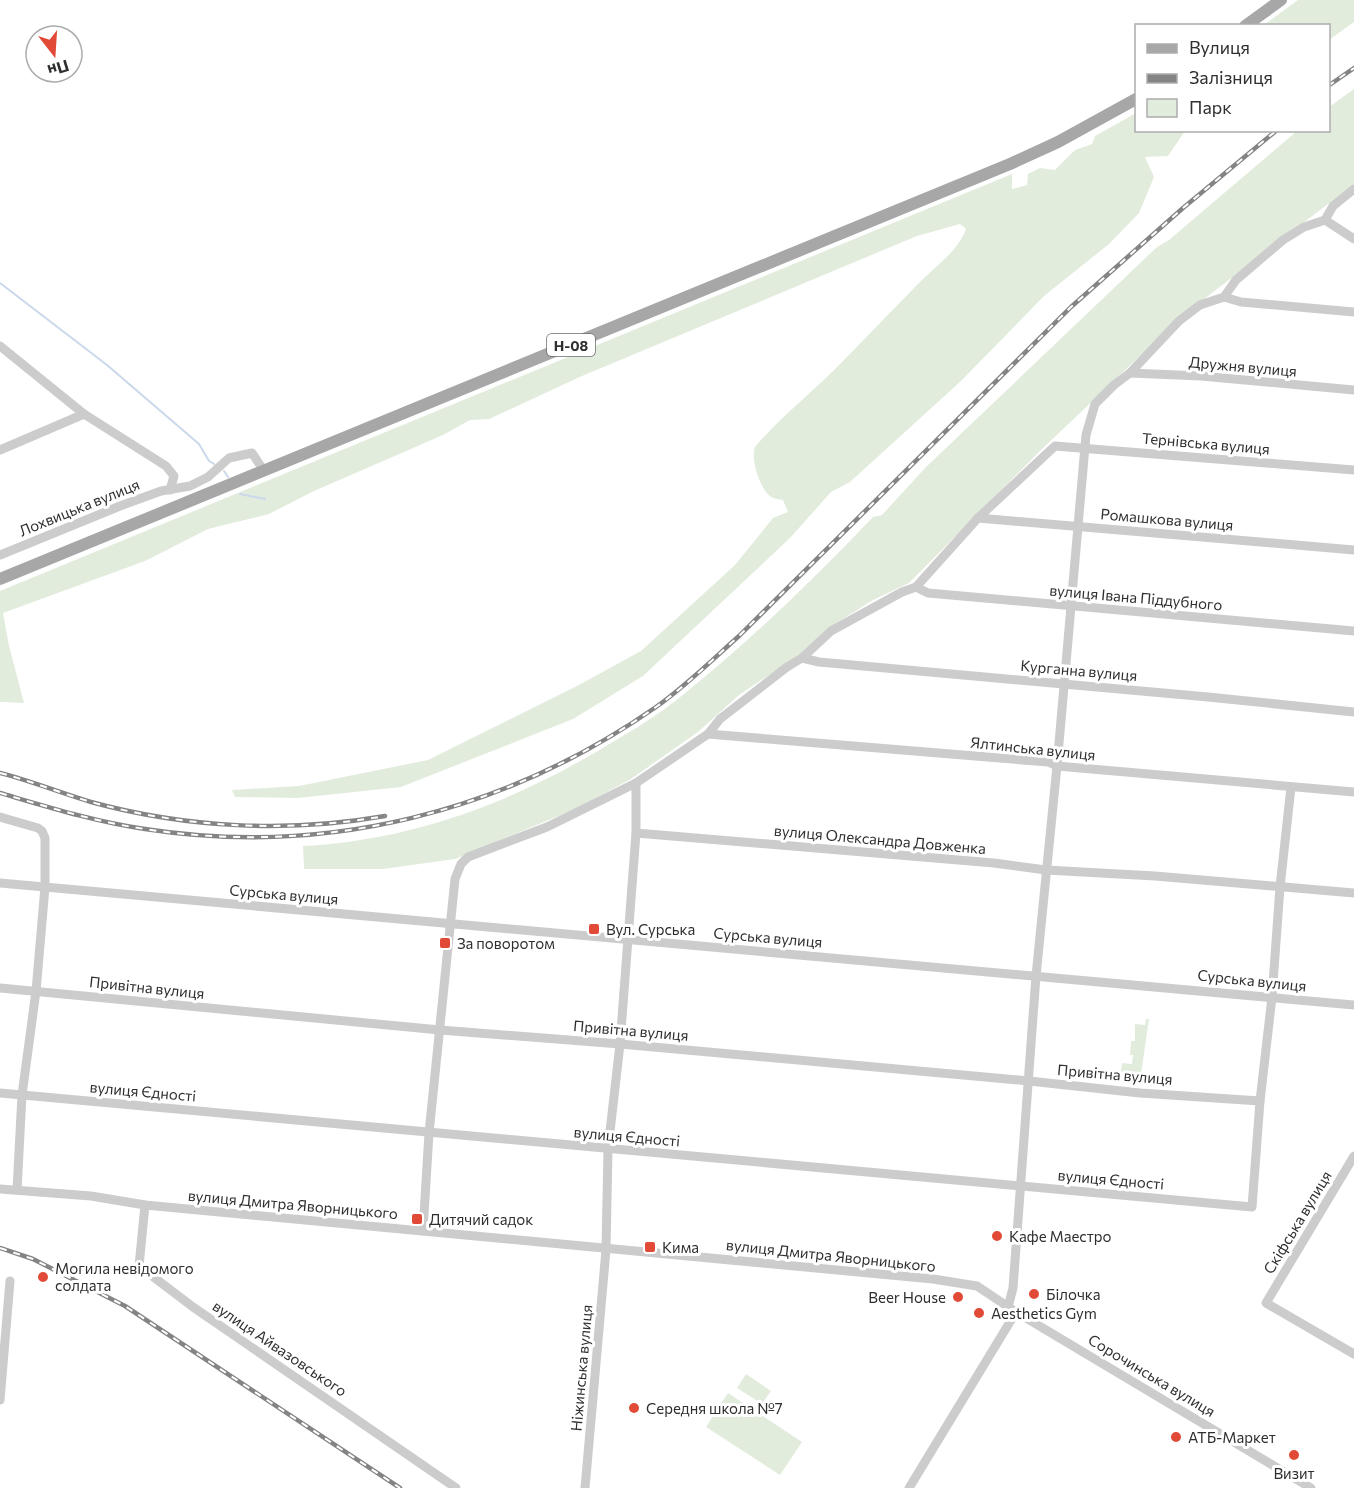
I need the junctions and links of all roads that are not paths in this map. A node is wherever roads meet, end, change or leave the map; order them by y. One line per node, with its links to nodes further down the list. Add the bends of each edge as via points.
1 (1281, 0): 2 (main road)
2 (1248, 24)
3 (1135, 100): 16 (main road, Н-08, via 1010,164)
4 (1354, 189): 5 (street, via 1333,206)
5 (1325, 220): 6 (street); 7 (street, via 1304,226 1283,240 1236,280)
6 (1354, 239)
7 (1224, 297): 8 (street, via 1241,302); 10 (street, via 1200,305 1179,321)
8 (1354, 312)
9 (2, 351): 12 (street)
10 (1130, 373): 11 (street, Дружня вулиця); 13 (street, via 1095,404)
11 (1354, 390)
12 (84, 414): 14 (street); 17 (street, via 166,466 174,476)
13 (1085, 449): 15 (street, Тернівська вулиця); 18 (street, Тернівська вулиця, via 1055,446); 19 (street)
14 (0, 450)
15 (1354, 470)
16 (264, 471): 17 (street, Лохвицька вулиця, via 252,453 236,456 208,477); 22 (main road, Н-08)
17 (170, 490): 21 (street, Лохвицька вулиця)
18 (978, 518): 19 (street, Ромашкова вулиця); 23 (street)
19 (1079, 527): 20 (street, Ромашкова вулиця); 24 (street)
20 (1354, 550)
21 (0, 555)
22 (0, 579)
23 (916, 587): 24 (street, вулиця Івана Піддубного, via 928,593); 26 (street, via 839,626)
24 (1070, 606): 25 (street, вулиця Івана Піддубного); 27 (street)
25 (1354, 631)
26 (802, 658): 27 (street, Курганна вулиця); 29 (street, via 743,699)
27 (1063, 683): 28 (street, Курганна вулиця); 30 (street)
28 (1354, 712)
29 (708, 734): 30 (street, Ялтинська вулиця, via 1048,762); 31 (street)
30 (1057, 766): 32 (street, Ялтинська вулиця); 36 (street)
31 (636, 783): 35 (street); 41 (street, via 547,827 468,857 455,879)
32 (1291, 787): 33 (street, Ялтинська вулиця); 39 (street)
33 (1354, 792)
34 (0, 818): 38 (street, via 42,831)
35 (636, 833): 36 (street, вулиця Олександра Довженка); 42 (street, Ніжинська вулиця)
36 (1046, 870): 39 (street, вулиця Олександра Довженка); 43 (street)
37 (0, 883): 38 (street, Сурська вулиця)
38 (45, 887): 41 (street, Сурська вулиця); 45 (street)
39 (1280, 887): 40 (street, вулиця Олександра Довженка); 46 (street)
40 (1354, 893)
41 (452, 924): 42 (street, Сурська вулиця); 48 (street)
42 (629, 939): 43 (street, Сурська вулиця); 49 (street, Ніжинська вулиця)
43 (1036, 976): 46 (street, Сурська вулиця); 50 (street)
44 (0, 988): 45 (street, Привітна вулиця)
45 (36, 991): 48 (street, Привітна вулиця); 52 (street)
46 (1272, 997): 47 (street, Сурська вулиця); 53 (street)
47 (1354, 1005)
48 (440, 1030): 49 (street, Привітна вулиця); 54 (street)
49 (620, 1044): 50 (street, Привітна вулиця); 55 (street, Ніжинська вулиця)
50 (1029, 1081): 53 (street, Привітна вулиця); 57 (street)
51 (0, 1093): 52 (street, вулиця Єдності)
52 (22, 1095): 54 (street, вулиця Єдності); 59 (street)
53 (1260, 1101): 57 (street, вулиця Єдності, via 1252,1208)
54 (429, 1133): 55 (street, вулиця Єдності); 61 (street)
55 (609, 1149): 57 (street, вулиця Єдності); 62 (street, Ніжинська вулиця)
56 (1354, 1156): 65 (street, Скіфська вулиця, via 1266,1303)
57 (1021, 1186): 64 (street)
58 (0, 1189): 59 (street, вулиця Дмитра Яворницького)
59 (17, 1190): 60 (street, вулиця Дмитра Яворницького)
60 (145, 1205): 61 (street, вулиця Дмитра Яворницького); 67 (street, вулиця Айвазовського, via 139,1266)
61 (423, 1231): 62 (street, вулиця Дмитра Яворницького)
62 (606, 1250): 64 (street, вулиця Дмитра Яворницького, via 933,1279 976,1286); 68 (street, Ніжинська вулиця)
63 (10, 1281): 66 (street)
64 (1012, 1309): 69 (street); 70 (street, Сорочинська вулиця)
65 (1352, 1350)
66 (0, 1401)
67 (456, 1488)
68 (585, 1488)
69 (909, 1488)
70 (1311, 1488)

